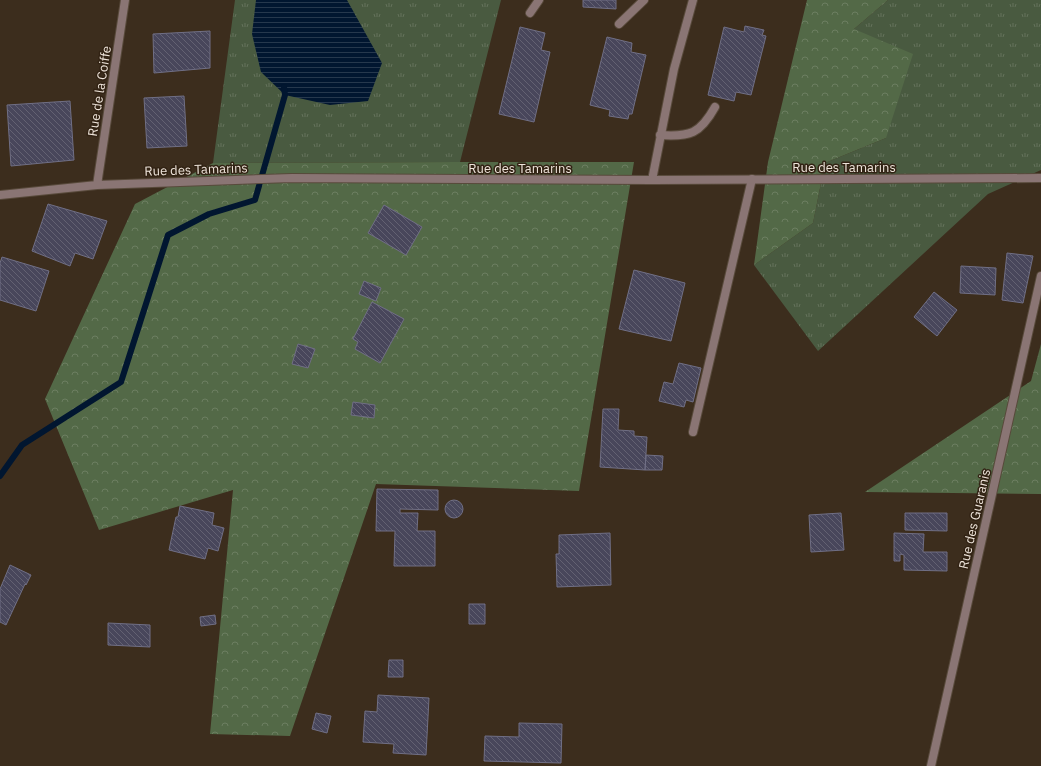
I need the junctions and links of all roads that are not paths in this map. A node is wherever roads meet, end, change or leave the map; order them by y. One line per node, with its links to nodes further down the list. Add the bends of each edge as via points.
1 (125, 0): 12 (street, Rue de la Coiffe)
2 (539, 0): 5 (street)
3 (644, 0): 6 (street)
4 (693, 0): 8 (street)
5 (530, 13)
6 (619, 24)
7 (715, 107): 8 (street, via 706,123 694,133)
8 (660, 135): 11 (street)
9 (1041, 178): 10 (street, Rue des Tamarins)
10 (752, 179): 11 (street, Rue des Tamarins); 15 (street)
11 (652, 180): 12 (street, Rue des Tamarins, via 277,179)
12 (97, 185): 13 (street, Rue des Tamarins)
13 (0, 195)
14 (1041, 276): 16 (street, Rue des Guaranis)
15 (693, 432)
16 (931, 766)

